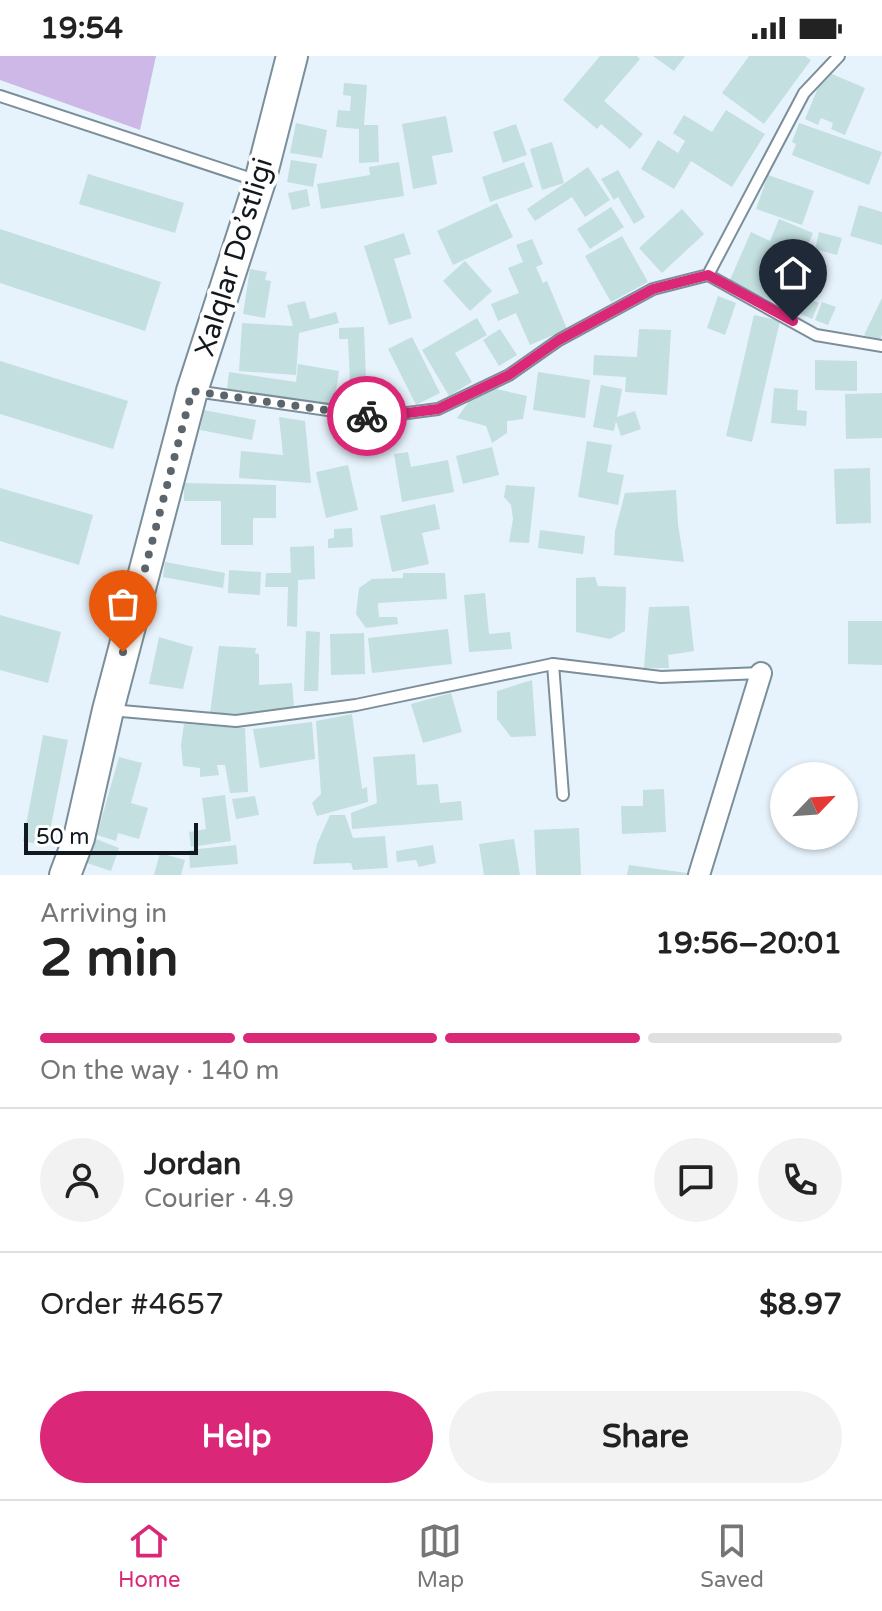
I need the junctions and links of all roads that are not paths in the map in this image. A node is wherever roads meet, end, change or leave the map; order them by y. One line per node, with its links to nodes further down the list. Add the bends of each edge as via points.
1 (292, 56): 4 (main road, Xalqlar Do’stligi)
2 (839, 56): 5 (lane, via 804,93)
3 (0, 96): 4 (lane)
4 (260, 181): 7 (main road, Xalqlar Do’stligi)
5 (708, 275): 6 (lane, via 816,335); 7 (lane, via 653,289 559,340 509,375 438,409 377,417)
6 (882, 346)
7 (192, 391): 10 (main road, Xalqlar Do’stligi)
8 (553, 664): 9 (lane, via 661,677); 10 (lane, via 356,705 236,721); 11 (lane)
9 (761, 673): 13 (street)
10 (108, 710): 12 (main road, Xalqlar Do’stligi, via 79,838)
11 (563, 795)
12 (65, 875)
13 (699, 875)

